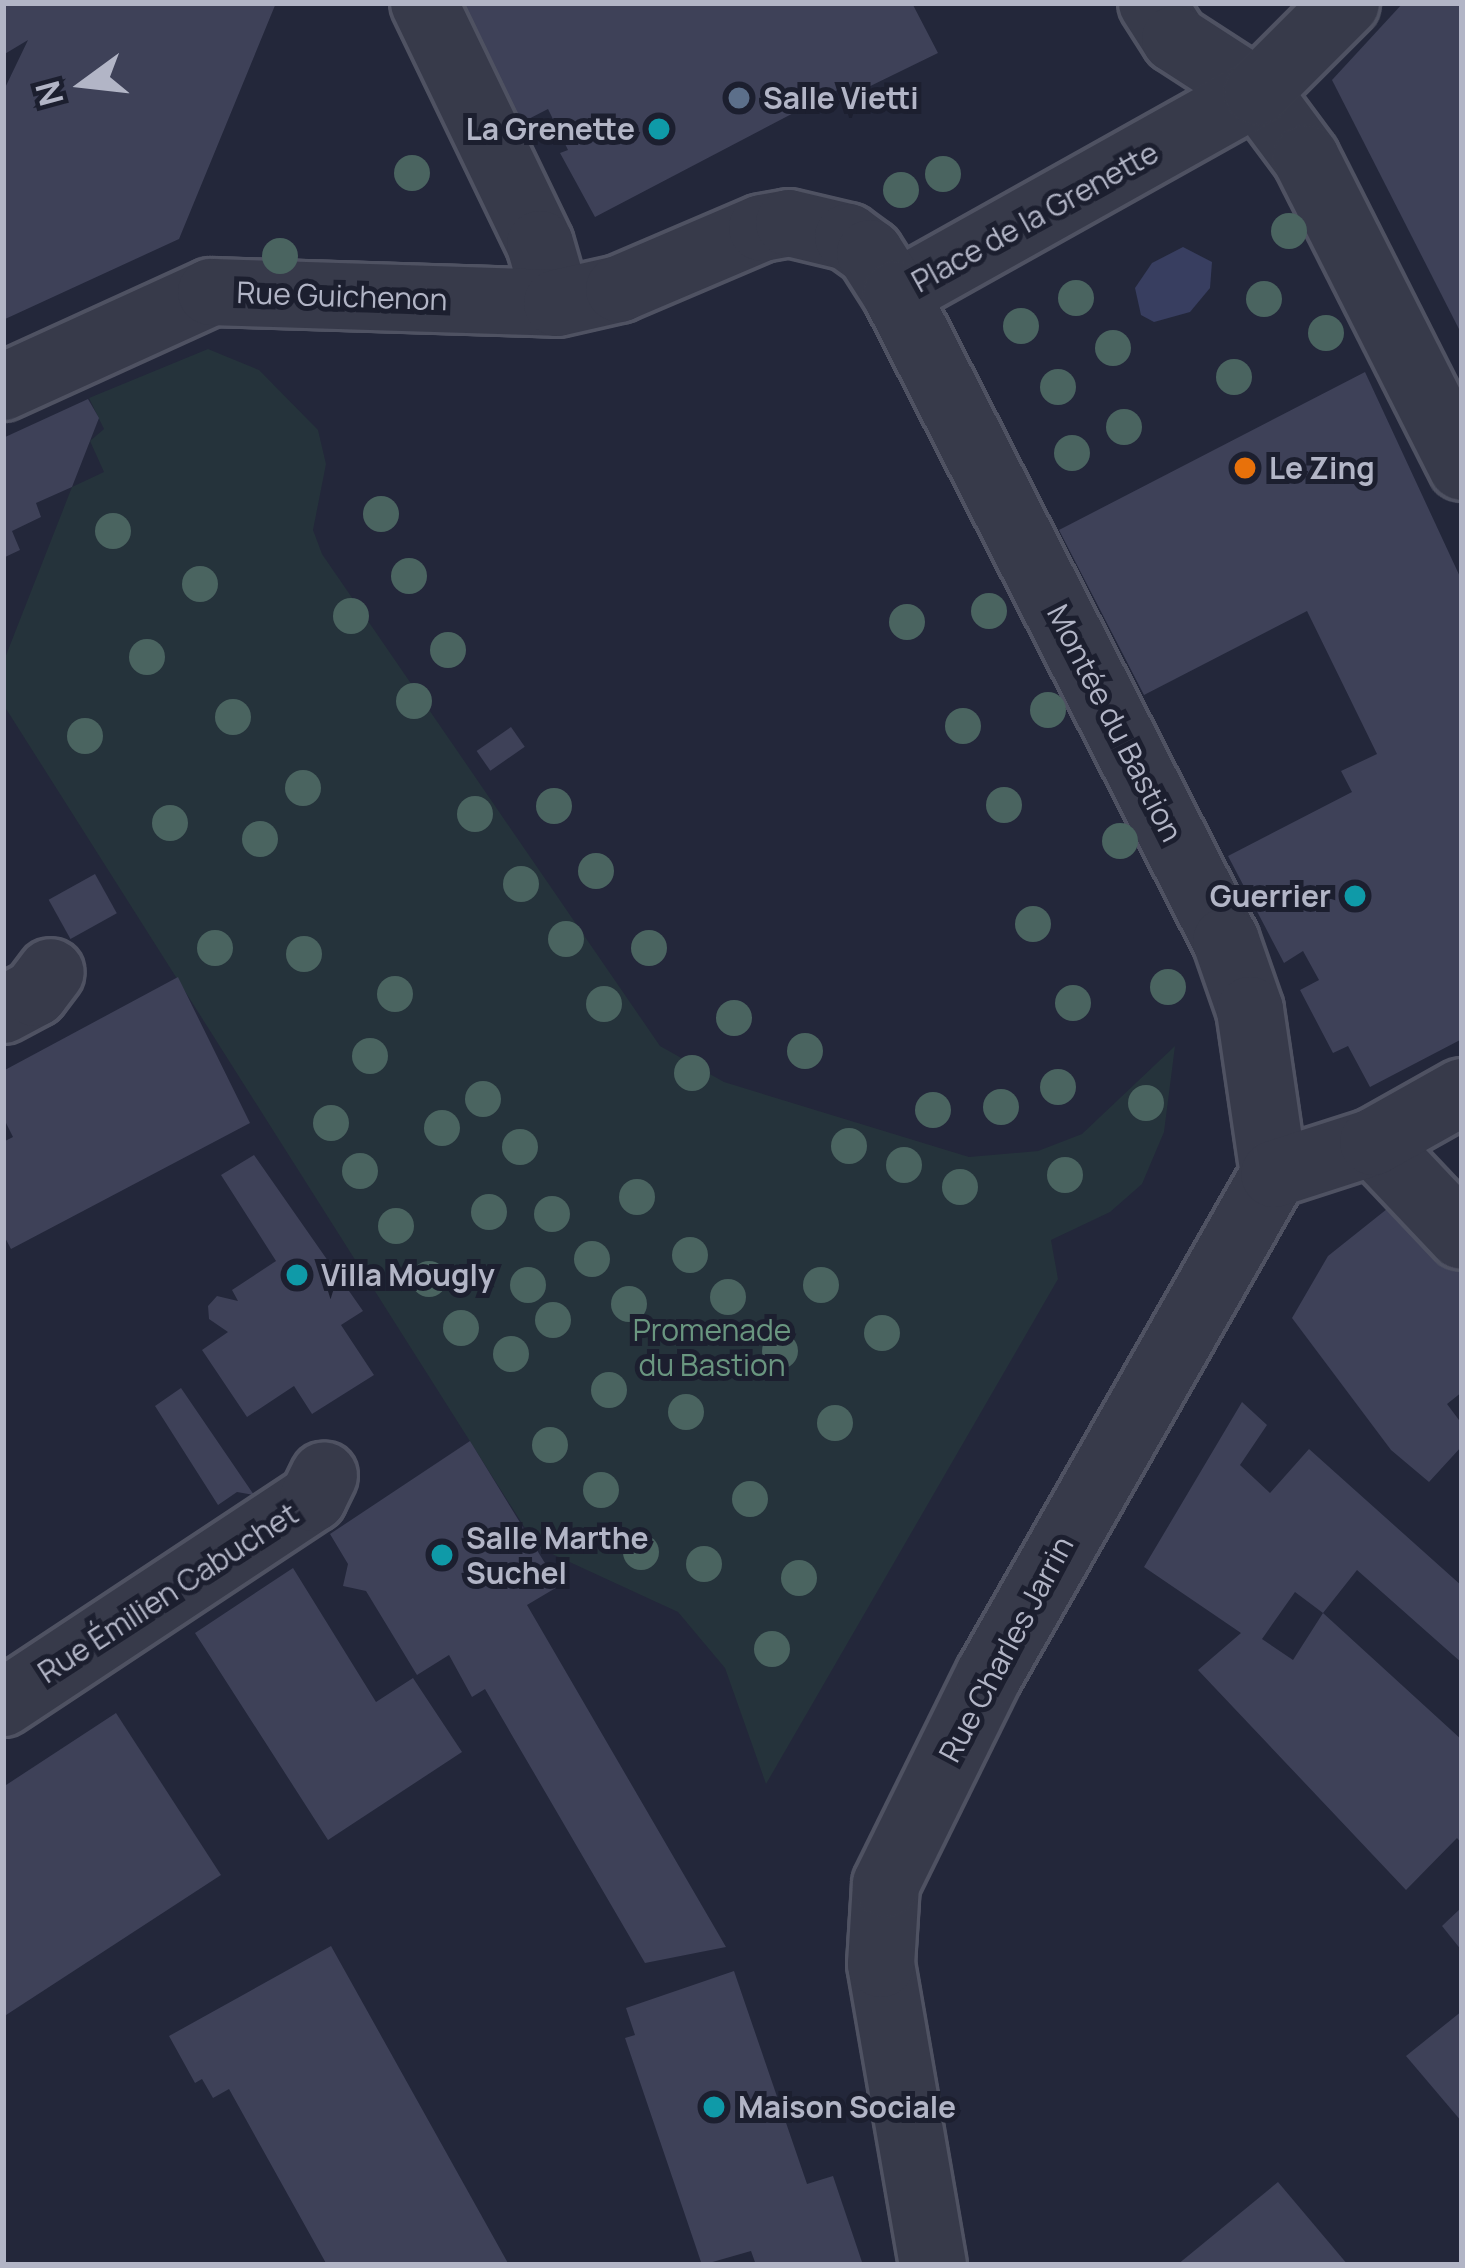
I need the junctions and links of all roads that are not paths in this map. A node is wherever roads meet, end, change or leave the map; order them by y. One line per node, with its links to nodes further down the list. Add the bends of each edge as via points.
1 (424, 3): 6 (street, via 540,244)
2 (1152, 3): 4 (street, via 1174,39)
3 (1346, 3): 4 (street, Place de la Grenette)
4 (1257, 92): 5 (street, Place de la Grenette); 8 (street, via 1306,158)
5 (896, 294): 6 (street, Place de la Grenette, via 870,253 848,237 789,223 619,289); 11 (street, Montée du Bastion, via 1226,941 1250,1010)
6 (557, 303): 7 (street, Rue Guichenon, via 211,292)
7 (3, 387)
8 (1462, 467)
9 (1462, 1092): 10 (street)
10 (1372, 1142): 11 (street); 12 (street)
11 (1274, 1174): 15 (street, Rue Charles Jarrin, via 989,1675 886,1884 881,1964)
12 (1462, 1236)
13 (324, 1475): 14 (street, Rue Émilien Cabuchet, via 313,1498)
14 (3, 1703)
15 (933, 2265)

